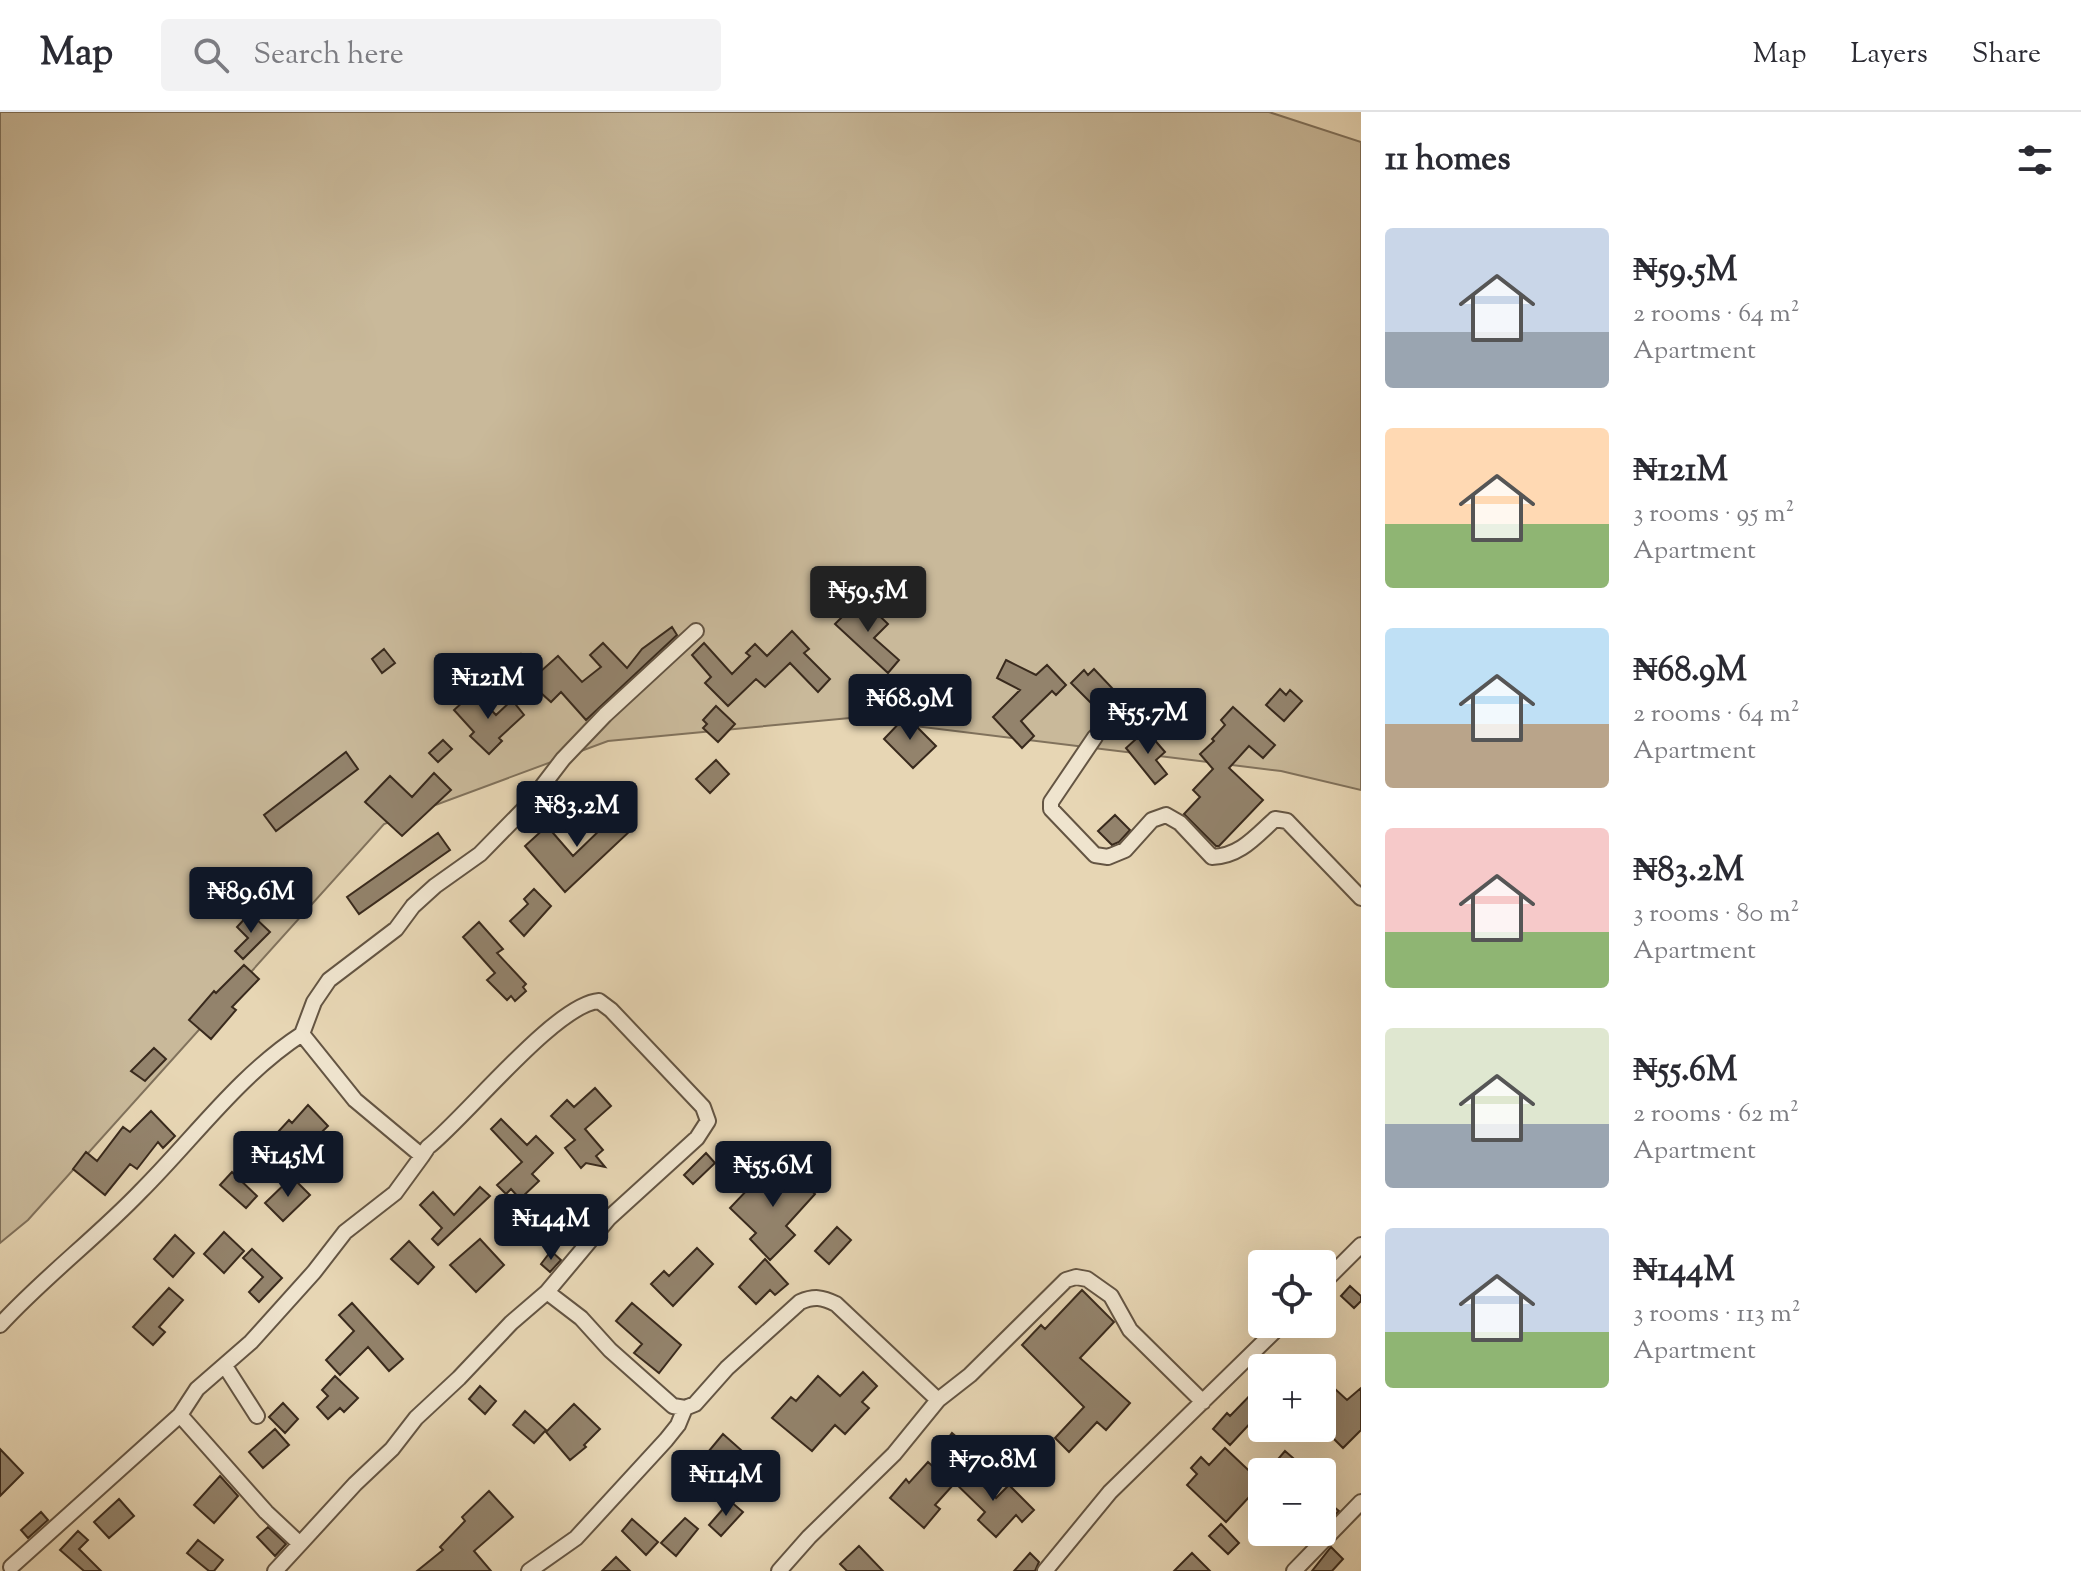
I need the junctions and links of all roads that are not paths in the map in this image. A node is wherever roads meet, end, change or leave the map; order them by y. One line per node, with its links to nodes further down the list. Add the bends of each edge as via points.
1 (696, 631): 4 (street, via 605,715 480,854 435,886 396,929 329,980)
2 (1095, 737): 3 (street, via 1051,802 1051,809 1095,855 1108,857 1125,850 1152,820 1166,815 1212,857 1228,857 1275,819 1287,821)
3 (1361, 898)
4 (302, 1034): 5 (street, via 355,1100); 9 (street, via 261,1064 106,1226)
5 (422, 1156): 8 (street, via 520,1056 589,1002 599,1001 611,1010 703,1107 708,1121 697,1138 609,1218); 11 (street, via 395,1193 345,1232 287,1303)
6 (1361, 1245): 7 (street)
7 (1336, 1270)
8 (547, 1292): 14 (street, via 581,1318 659,1396); 18 (street, via 416,1418)
9 (0, 1325)
10 (1268, 1338): 13 (street)
11 (225, 1366): 15 (street, via 197,1389); 16 (street)
12 (938, 1400): 13 (street, via 1066,1280 1076,1277 1111,1296 1130,1330); 14 (street, via 823,1297 800,1302); 23 (street, via 894,1454)
13 (1203, 1402): 20 (street, via 1110,1492)
14 (685, 1408): 22 (street, via 666,1440 576,1538)
15 (180, 1415): 18 (street); 19 (street)
16 (257, 1416)
17 (1361, 1502): 24 (street)
18 (300, 1544): 21 (street)
19 (11, 1567)
20 (1050, 1569)
21 (275, 1571)
22 (529, 1571)
23 (779, 1571)
24 (1294, 1571)

